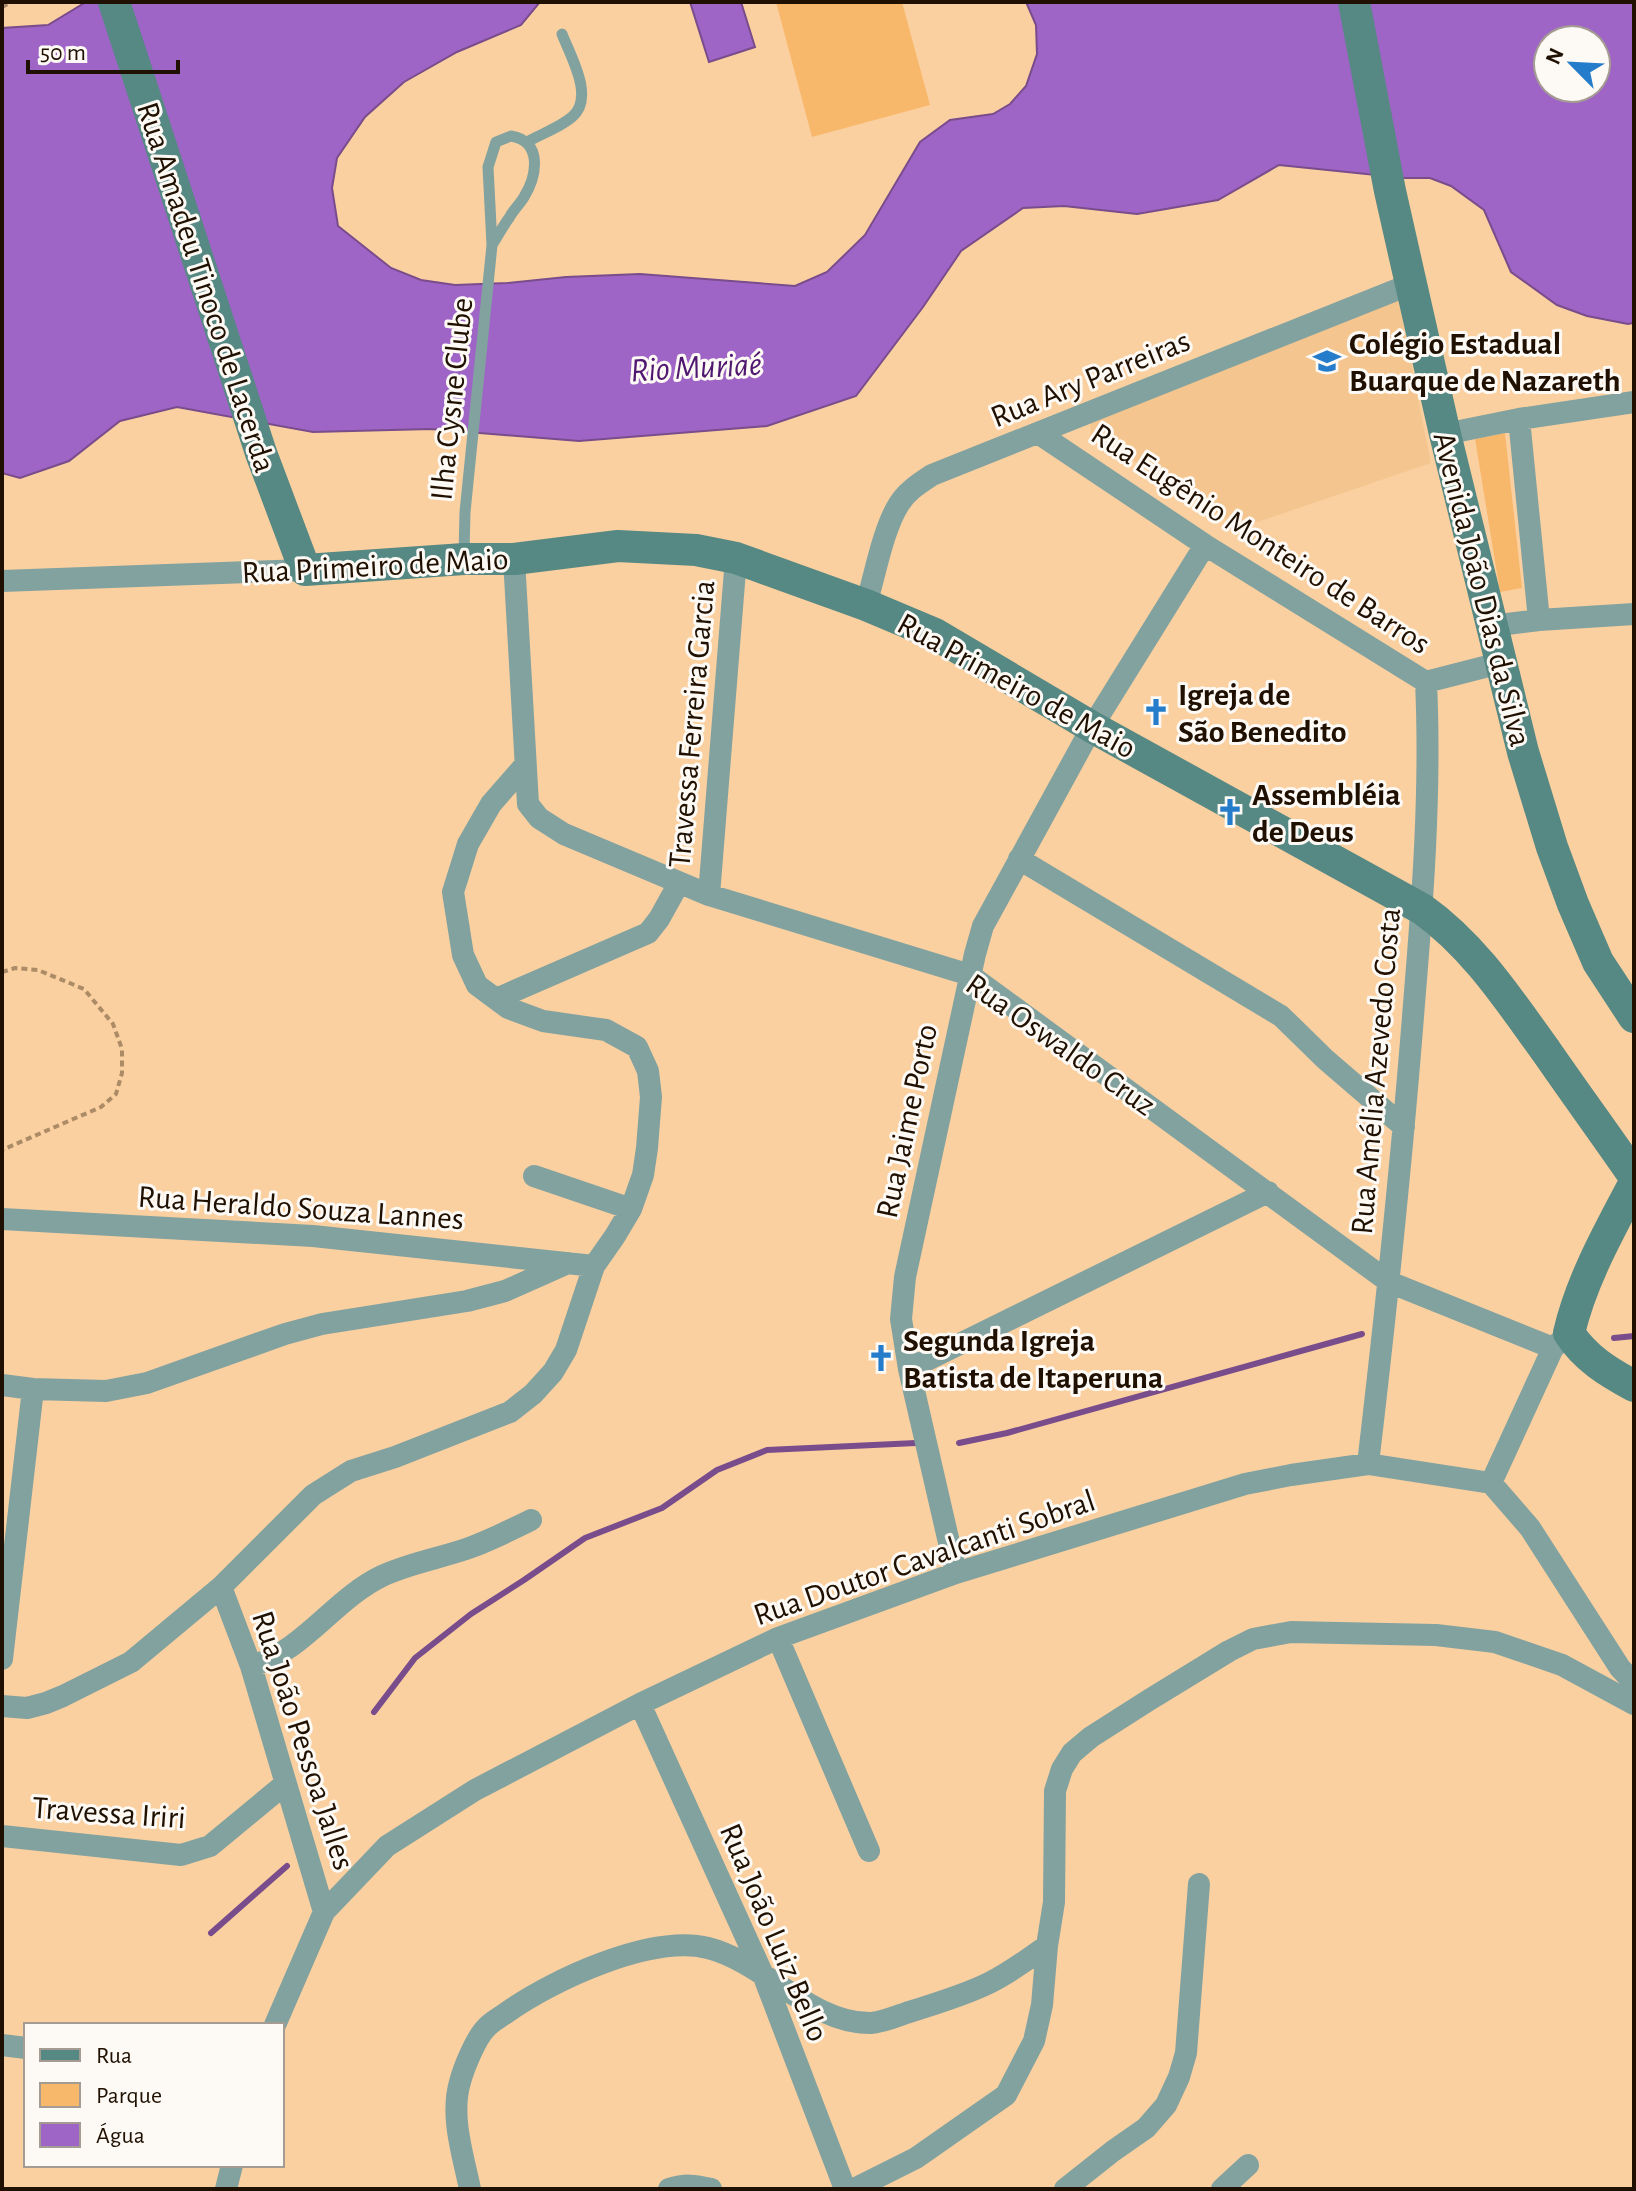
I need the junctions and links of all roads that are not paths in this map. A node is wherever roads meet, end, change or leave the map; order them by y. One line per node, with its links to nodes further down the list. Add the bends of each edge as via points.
1 (114, 2): 15 (main road, Rua Amadeu Tinoco de Lacerda, via 261,453)
2 (1354, 2): 6 (main road, Avenida João Dias da Silva)
3 (562, 34): 4 (lane, via 582,88 581,106 569,120)
4 (527, 142): 5 (lane, Ilha Cysne Clube, via 535,156 533,177); 5 (lane, Ilha Cysne Clube, via 503,138 492,149)
5 (492, 245): 13 (lane, Ilha Cysne Clube)
6 (1411, 284): 9 (street, Rua Ary Parreiras); 10 (main road, Avenida João Dias da Silva)
7 (1634, 402): 8 (street)
8 (1519, 419): 10 (street); 19 (street)
9 (1038, 433): 11 (street, Rua Eugênio Monteiro de Barros); 17 (street, Rua Ary Parreiras, via 932,475 900,501)
10 (1445, 434): 20 (main road, Avenida João Dias da Silva)
11 (1205, 545): 22 (street, Rua Eugênio Monteiro de Barros); 23 (street, Rua Jaime Porto)
12 (736, 558): 14 (main road, Rua Primeiro de Maio, via 618,546); 17 (main road, Rua Primeiro de Maio); 27 (street, Travessa Ferreira Garcia)
13 (464, 559): 14 (main road, Rua Primeiro de Maio); 15 (main road, Rua Primeiro de Maio)
14 (514, 559): 24 (street, Rua Oswaldo Cruz)
15 (305, 570): 16 (street, Rua Primeiro de Maio)
16 (2, 581)
17 (866, 605): 23 (main road, Rua Primeiro de Maio, via 935,634)
18 (1634, 614): 19 (street)
19 (1539, 620): 20 (street)
20 (1491, 626): 21 (main road, Avenida João Dias da Silva)
21 (1500, 663): 22 (street, Rua Eugênio Monteiro de Barros); 31 (main road, Avenida João Dias da Silva, via 1573,904 1598,962)
22 (1426, 682): 28 (street, Rua Amélia Azevedo Costa, via 1429,747)
23 (1092, 727): 25 (street, Rua Jaime Porto); 28 (main road, Rua Primeiro de Maio)
24 (525, 765): 26 (street, Rua Oswaldo Cruz, via 528,804 539,818); 30 (street, via 491,804 468,844 453,892 463,955 477,985)
25 (1019, 859): 29 (street, Rua Jaime Porto, via 983,926); 32 (street, via 1281,1016)
26 (679, 883): 27 (street, Rua Oswaldo Cruz); 30 (street, via 648,933)
27 (709, 895): 29 (street, Rua Oswaldo Cruz)
28 (1422, 909): 32 (street, Rua Amélia Azevedo Costa); 34 (main road, Rua Primeiro de Maio, via 1497,983)
29 (970, 975): 36 (street, Rua Oswaldo Cruz); 43 (street, Rua Jaime Porto, via 905,1277 901,1319)
30 (496, 999): 37 (street, via 543,1021 606,1030 637,1047 648,1071 650,1116 643,1175)
31 (1634, 1017)
32 (1404, 1127): 41 (street, Rua Amélia Azevedo Costa)
33 (534, 1176): 37 (street)
34 (1634, 1176)
35 (1634, 1184): 42 (main road)
36 (1268, 1192): 41 (street, Rua Oswaldo Cruz); 43 (street)
37 (631, 1209): 40 (street)
38 (2, 1219): 39 (street, Rua Heraldo Souza Lannes, via 313,1236)
39 (569, 1263): 40 (street, Rua Heraldo Souza Lannes); 46 (street, via 505,1291 322,1324 147,1383 106,1391)
40 (594, 1266): 52 (street, via 566,1350 533,1394 483,1424 351,1471 313,1495)
41 (1389, 1282): 42 (street, Rua Oswaldo Cruz); 47 (street, Rua Amélia Azevedo Costa)
42 (1561, 1340): 45 (main road, Rua Oswaldo Cruz); 48 (street)
43 (909, 1369): 51 (street, Rua Jaime Porto)
44 (2, 1385): 46 (street)
45 (1634, 1386)
46 (33, 1389): 49 (street)
47 (1368, 1464): 48 (street, Rua Doutor Cavalcanti Sobral); 51 (street, Rua Doutor Cavalcanti Sobral, via 1245,1484)
48 (1491, 1483): 56 (street, via 1530,1528)
49 (10, 1501): 54 (street)
50 (531, 1520): 55 (street, via 383,1576 290,1645)
51 (956, 1573): 53 (street, Rua Doutor Cavalcanti Sobral)
52 (221, 1587): 55 (street, Rua João Pessoa Jalles); 59 (street, via 131,1662 46,1703)
53 (778, 1638): 57 (street, Rua Doutor Cavalcanti Sobral); 62 (street)
54 (2, 1659)
55 (251, 1666): 60 (street, Rua João Pessoa Jalles)
56 (1634, 1683)
57 (640, 1704): 64 (street, Rua Doutor Cavalcanti Sobral, via 475,1790 387,1846); 66 (street, Rua João Luiz Bello)
58 (1634, 1704): 65 (street, via 1562,1665 1495,1642 1436,1635 1291,1632 1253,1639 1072,1753 1055,1791 1054,1902)
59 (2, 1706)
60 (285, 1784): 61 (street, Travessa Iriri, via 210,1846 181,1855); 64 (street, Rua João Pessoa Jalles)
61 (2, 1836)
62 (869, 1851)
63 (1199, 1884): 78 (street, via 1186,2053 1173,2091 1146,2128)
64 (324, 1912): 67 (street, Rua Doutor Cavalcanti Sobral)
65 (1047, 1946): 66 (street, via 991,1983 874,2023 847,2021); 77 (street, via 1034,2041 1006,2095 916,2158)
66 (764, 1977): 73 (street, via 706,1948 636,1953 570,1976 528,1997 485,2028 459,2082 456,2106); 76 (street, Rua João Luiz Bello)
67 (276, 2023)
68 (2, 2045): 69 (street)
69 (24, 2048)
70 (1248, 2165): 79 (street)
71 (232, 2167): 72 (street)
72 (226, 2189)
73 (470, 2189)
74 (669, 2189): 75 (street)
75 (711, 2189)
76 (845, 2189)
77 (854, 2189)
78 (1065, 2189)
79 (1222, 2189)

